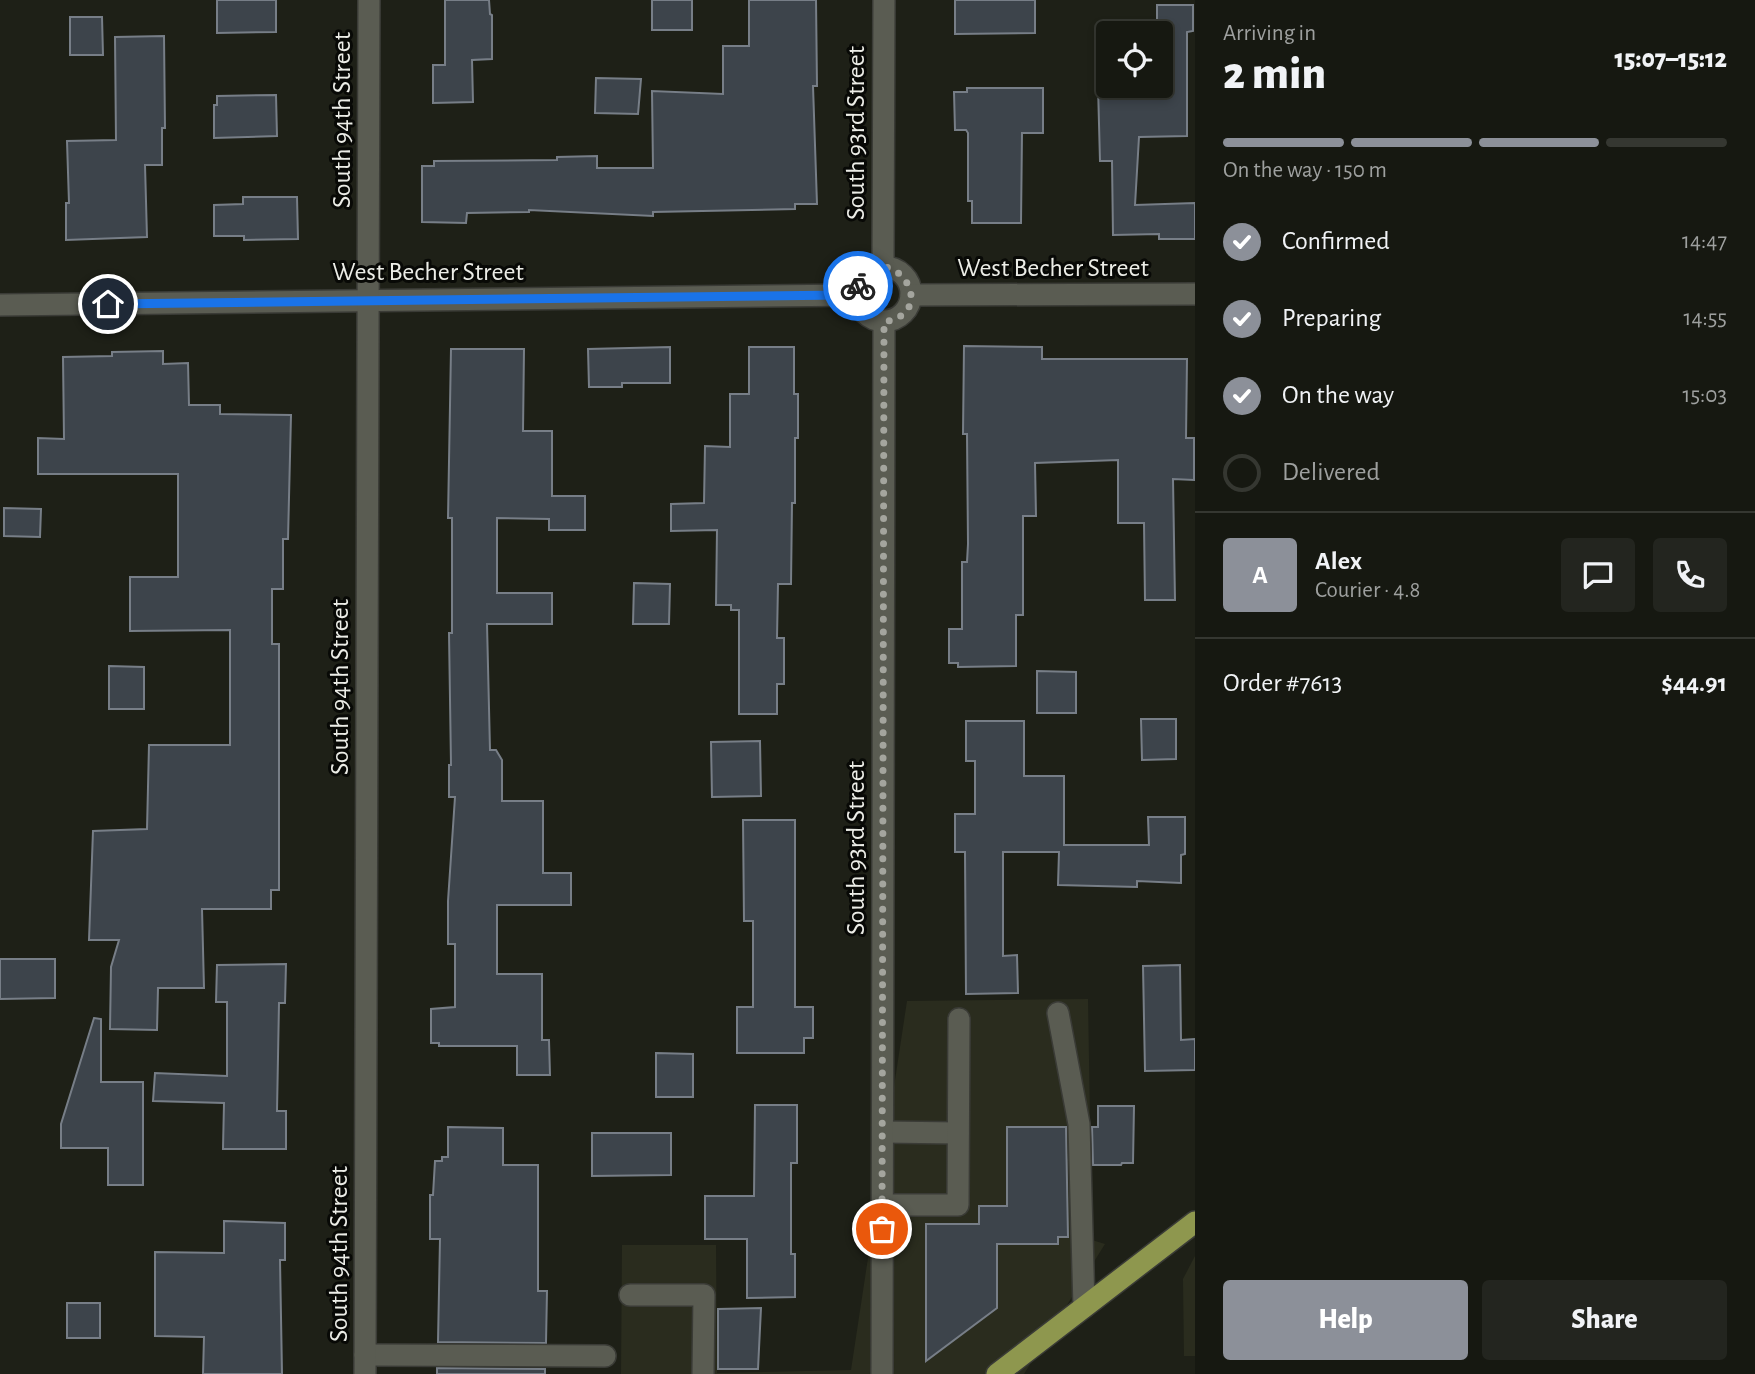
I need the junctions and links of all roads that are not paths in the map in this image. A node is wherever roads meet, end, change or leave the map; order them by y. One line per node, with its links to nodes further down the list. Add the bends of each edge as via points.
1 (369, 0): 7 (street, South 94th Street)
2 (884, 0): 3 (street, South 93rd Street)
3 (883, 267): 5 (street, via 861,279); 6 (street, via 908,280)
4 (1195, 294): 6 (street, West Becher Street)
5 (857, 295): 7 (street, West Becher Street); 9 (street, via 863,312)
6 (911, 295): 9 (street, via 903,314)
7 (369, 299): 8 (street, West Becher Street); 19 (street, South 94th Street)
8 (0, 305)
9 (884, 322): 12 (street, South 93rd Street)
10 (1058, 1013): 17 (street, via 1079,1124)
11 (959, 1019): 13 (street)
12 (883, 1132): 13 (street); 14 (street, South 93rd Street)
13 (958, 1133): 14 (street, via 958,1205)
14 (882, 1205): 21 (street, South 93rd Street)
15 (1195, 1222): 17 (main road)
16 (630, 1295): 20 (street, via 704,1295)
17 (1084, 1307): 22 (main road)
18 (605, 1356): 19 (street)
19 (365, 1365)
20 (703, 1374)
21 (882, 1374)
22 (997, 1374)

